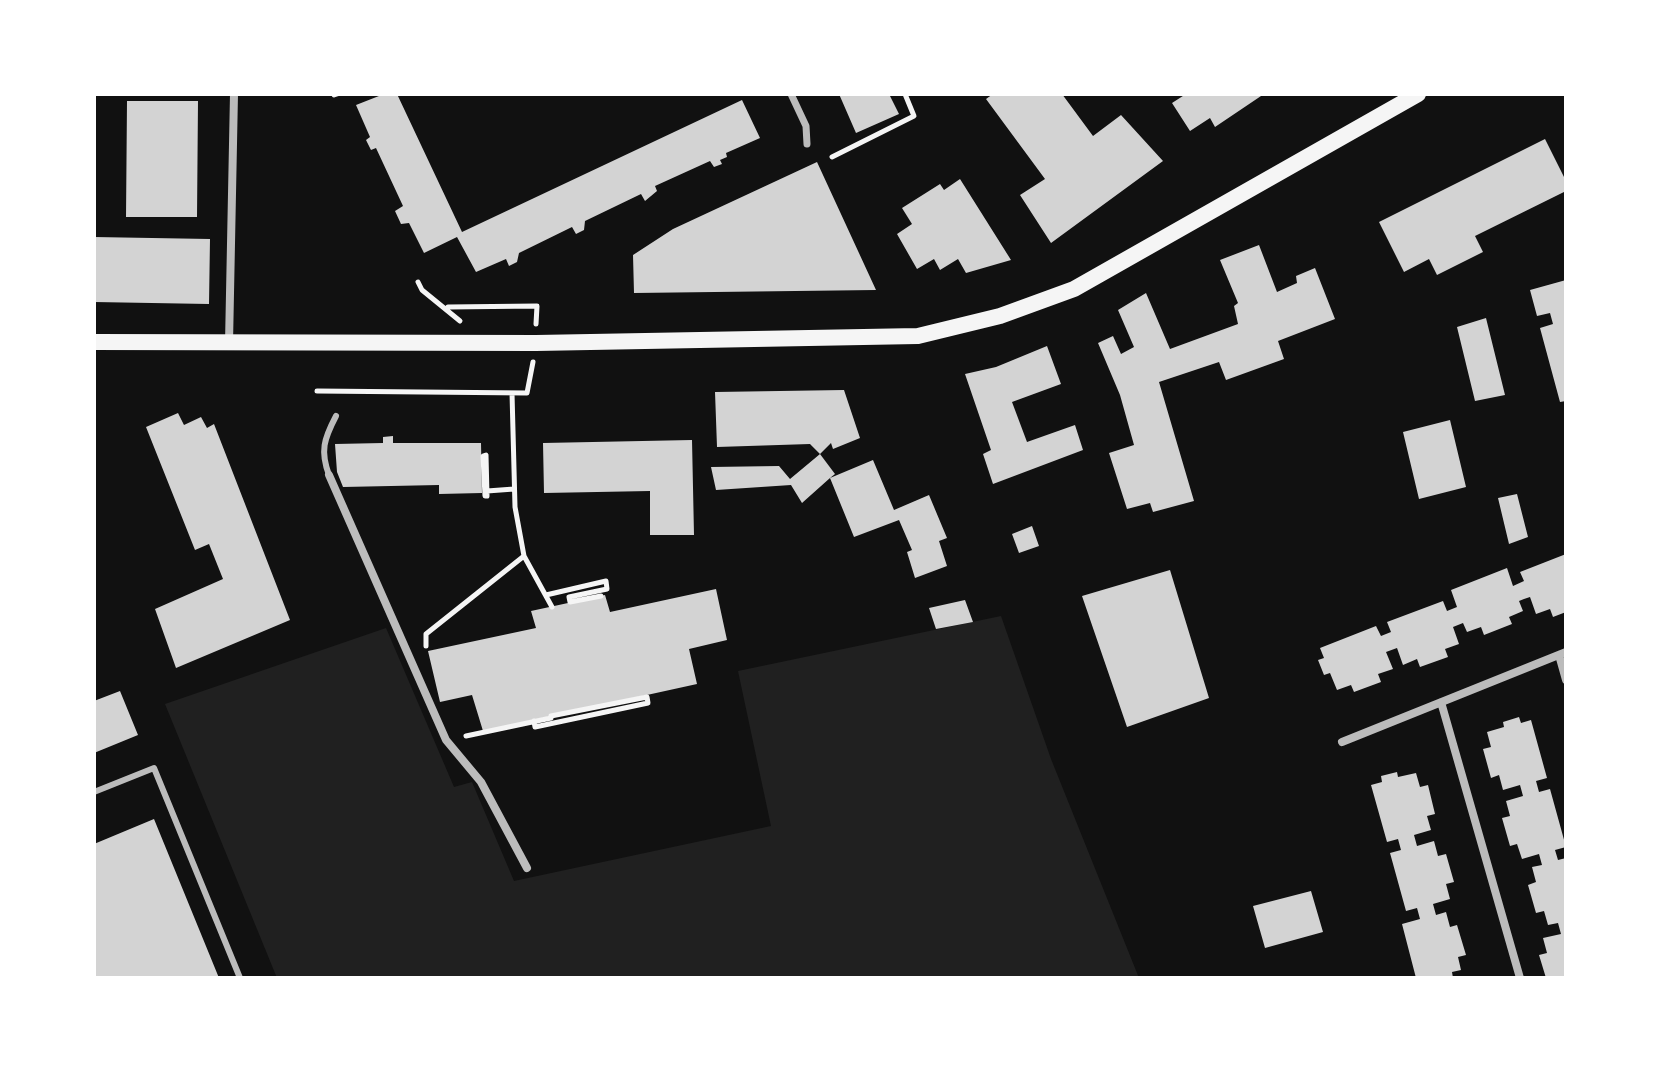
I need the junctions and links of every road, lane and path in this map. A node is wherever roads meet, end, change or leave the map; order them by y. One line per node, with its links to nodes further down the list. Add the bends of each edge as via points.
1 (234, 94): 12 (street)
2 (791, 94): 5 (street, via 806,126)
3 (905, 94): 6 (path, via 914,116)
4 (1418, 94): 11 (main road, via 1074,289 1000,316 918,336 845,340)
5 (807, 144)
6 (832, 157)
7 (418, 282): 9 (path)
8 (537, 306): 9 (path)
9 (448, 307): 11 (path)
10 (94, 342): 12 (main road)
11 (479, 342): 12 (main road)
12 (229, 343)
13 (317, 391): 14 (path)
14 (512, 393): 15 (path); 18 (path)
15 (527, 393)
16 (336, 416): 17 (lane, via 323,441)
17 (329, 475): 29 (street)
18 (514, 489): 19 (path); 20 (path)
19 (487, 491): 19 (path, via 486,455 485,496)
20 (524, 556): 21 (path); 25 (path, via 426,634)
21 (546, 595): 22 (path, via 606,581 607,589 569,597 570,602); 23 (path)
22 (601, 596)
23 (552, 607)
24 (1562, 653): 26 (street); 27 (street)
25 (426, 655)
26 (1566, 680)
27 (1441, 702): 30 (street); 34 (street)
28 (534, 721): 28 (path, via 535,727 648,703 647,697); 29 (path)
29 (446, 740): 32 (street, via 481,782)
30 (1342, 742)
31 (94, 792): 33 (lane, via 154,768)
32 (527, 868)
33 (240, 978)
34 (1520, 978)

